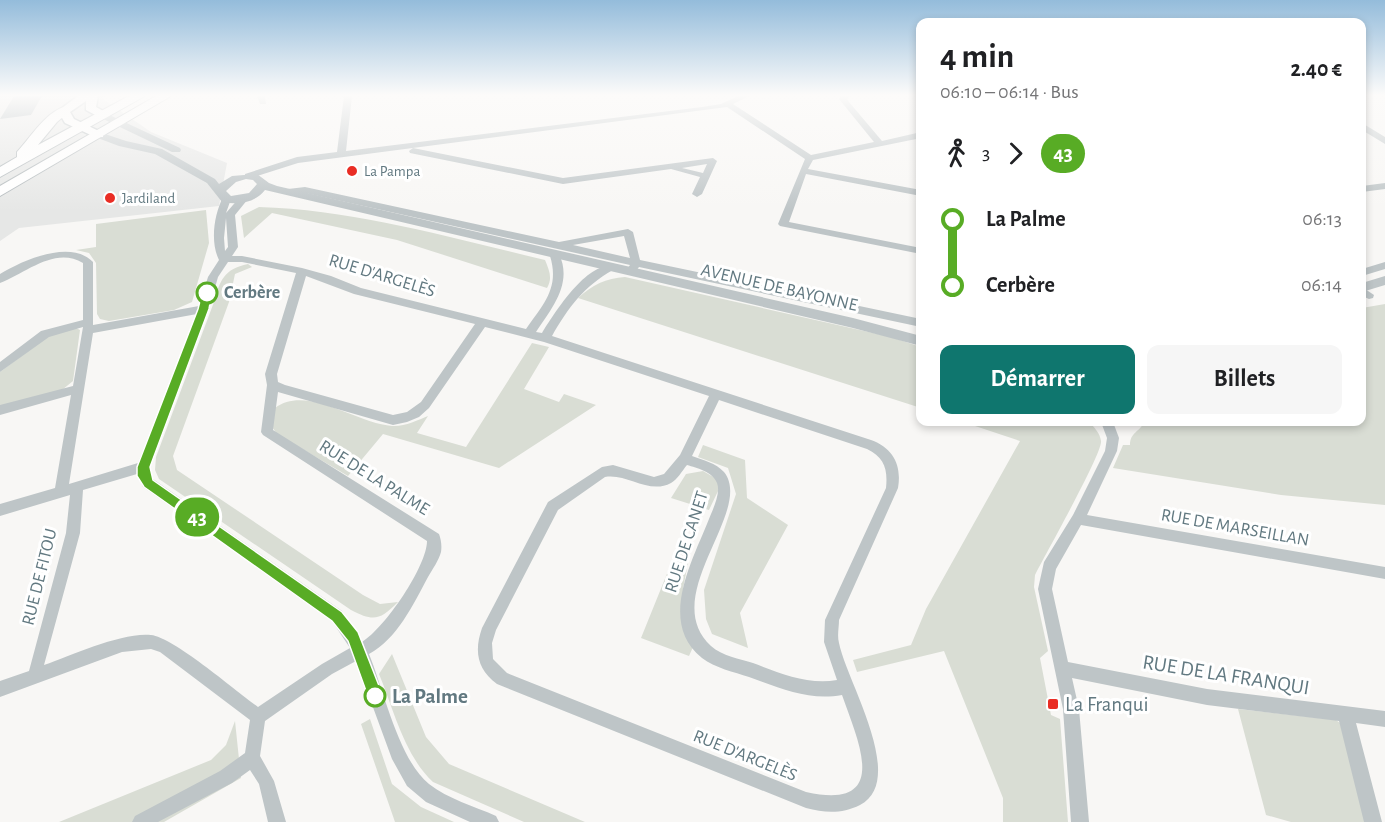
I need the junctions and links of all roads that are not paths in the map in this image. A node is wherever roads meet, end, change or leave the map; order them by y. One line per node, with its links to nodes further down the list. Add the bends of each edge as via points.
1 (40, 134): 20 (main road)
2 (66, 134): 20 (main road)
3 (99, 134): 9 (main road)
4 (145, 134): 22 (street, via 223,176)
5 (343, 134): 14 (street)
6 (505, 134): 11 (street)
7 (774, 134): 15 (street)
8 (872, 134): 12 (street)
9 (103, 136): 26 (main road); 29 (street, via 158,151 211,181)
10 (916, 136): 12 (street)
11 (468, 139): 13 (street); 16 (street)
12 (880, 144): 15 (street)
13 (397, 148): 14 (street); 16 (street)
14 (341, 155): 17 (street)
15 (810, 158): 19 (street)
16 (468, 162): 18 (street, via 563,181)
17 (283, 164): 22 (street); 23 (street, via 269,173)
18 (666, 167): 21 (street); 21 (street, via 713,161)
19 (803, 171): 27 (street); 33 (street, via 783,224)
20 (1, 172)
21 (706, 176): 28 (street)
22 (244, 177): 23 (street, AVENUE DE BAYONNE, via 257,177); 29 (street, via 229,182)
23 (263, 183): 30 (street, via 257,193); 31 (street, AVENUE DE BAYONNE)
24 (1385, 186): 25 (street)
25 (1366, 188)
26 (0, 192)
27 (916, 192)
28 (697, 194)
29 (223, 195): 30 (street, AVENUE DE BAYONNE); 34 (street, via 219,222 219,254)
30 (246, 198): 31 (street, AVENUE DE BAYONNE); 34 (street, via 230,215 233,248)
31 (349, 205): 32 (street, AVENUE DE BAYONNE); 32 (street, AVENUE DE BAYONNE)
32 (556, 250): 36 (street, AVENUE DE BAYONNE); 37 (street, AVENUE DE BAYONNE); 37 (street, AVENUE DE BAYONNE, via 628,232); 47 (street, via 559,290)
33 (916, 250)
34 (223, 259): 38 (street, RUE D'ARGELÈS); 43 (street, via 208,287)
35 (1385, 265): 39 (street)
36 (609, 268): 37 (street, AVENUE DE BAYONNE); 48 (street, via 571,294)
37 (633, 268): 45 (street, AVENUE DE BAYONNE); 49 (street, AVENUE DE BAYONNE)
38 (302, 271): 44 (street, RUE D'ARGELÈS, via 358,291); 51 (street, via 271,374)
39 (1366, 272)
40 (0, 279): 46 (street, via 37,259 84,257 88,262)
41 (1385, 280): 42 (street)
42 (1366, 290)
43 (204, 309): 46 (street); 57 (street)
44 (482, 322): 47 (street, RUE D'ARGELÈS); 51 (street, via 425,405 412,416 393,420)
45 (916, 322)
46 (88, 326): 50 (street, via 45,334); 52 (street)
47 (529, 334): 48 (street, RUE D'ARGELÈS)
48 (545, 338): 53 (street, RUE D'ARGELÈS)
49 (916, 340)
50 (0, 368)
51 (273, 385): 63 (street, RUE DE LA PALME, via 267,426 272,437 434,538 434,553 408,600 387,630)
52 (78, 388): 54 (street); 59 (street)
53 (716, 394): 56 (street, RUE D'ARGELÈS); 66 (street, RUE D'ARGELÈS, via 879,448 893,464 892,488 832,621 831,642)
54 (0, 410)
55 (1110, 426): 61 (street, via 1111,451)
56 (684, 459): 66 (street, RUE DE CANET, via 717,472 725,490 687,601 687,621 694,638 708,654 785,684 823,689); 66 (street, RUE D'ARGELÈS, via 673,475 661,482 648,482 613,470 602,472 553,506 489,628 484,648 488,666 502,679 823,805 847,803 858,797 869,780 869,756)
57 (143, 467): 58 (street); 63 (street, via 148,483 337,616)
58 (77, 486): 59 (street); 65 (street, RUE DE FITOU, via 73,533)
59 (61, 491): 60 (street)
60 (0, 510)
61 (1078, 519): 62 (street, RUE DE MARSEILLAN); 64 (street, via 1049,567 1045,589)
62 (1385, 573)
63 (360, 652): 69 (street, RUE DE LA PALME, via 327,669); 74 (street, via 410,777 431,796)
64 (1062, 668): 68 (street, RUE DE LA FRANQUI, via 1206,697); 75 (street, via 1073,720)
65 (36, 676): 67 (street); 69 (street, via 122,645 150,642 177,655)
66 (846, 686)
67 (0, 689)
68 (1345, 713): 70 (street, RUE DE LA FRANQUI); 76 (street)
69 (258, 717): 71 (street)
70 (1385, 719)
71 (252, 758): 72 (street, via 226,777); 73 (street, via 266,781)
72 (141, 822)
73 (277, 822)
74 (490, 822)
75 (1080, 822)
76 (1373, 822)

